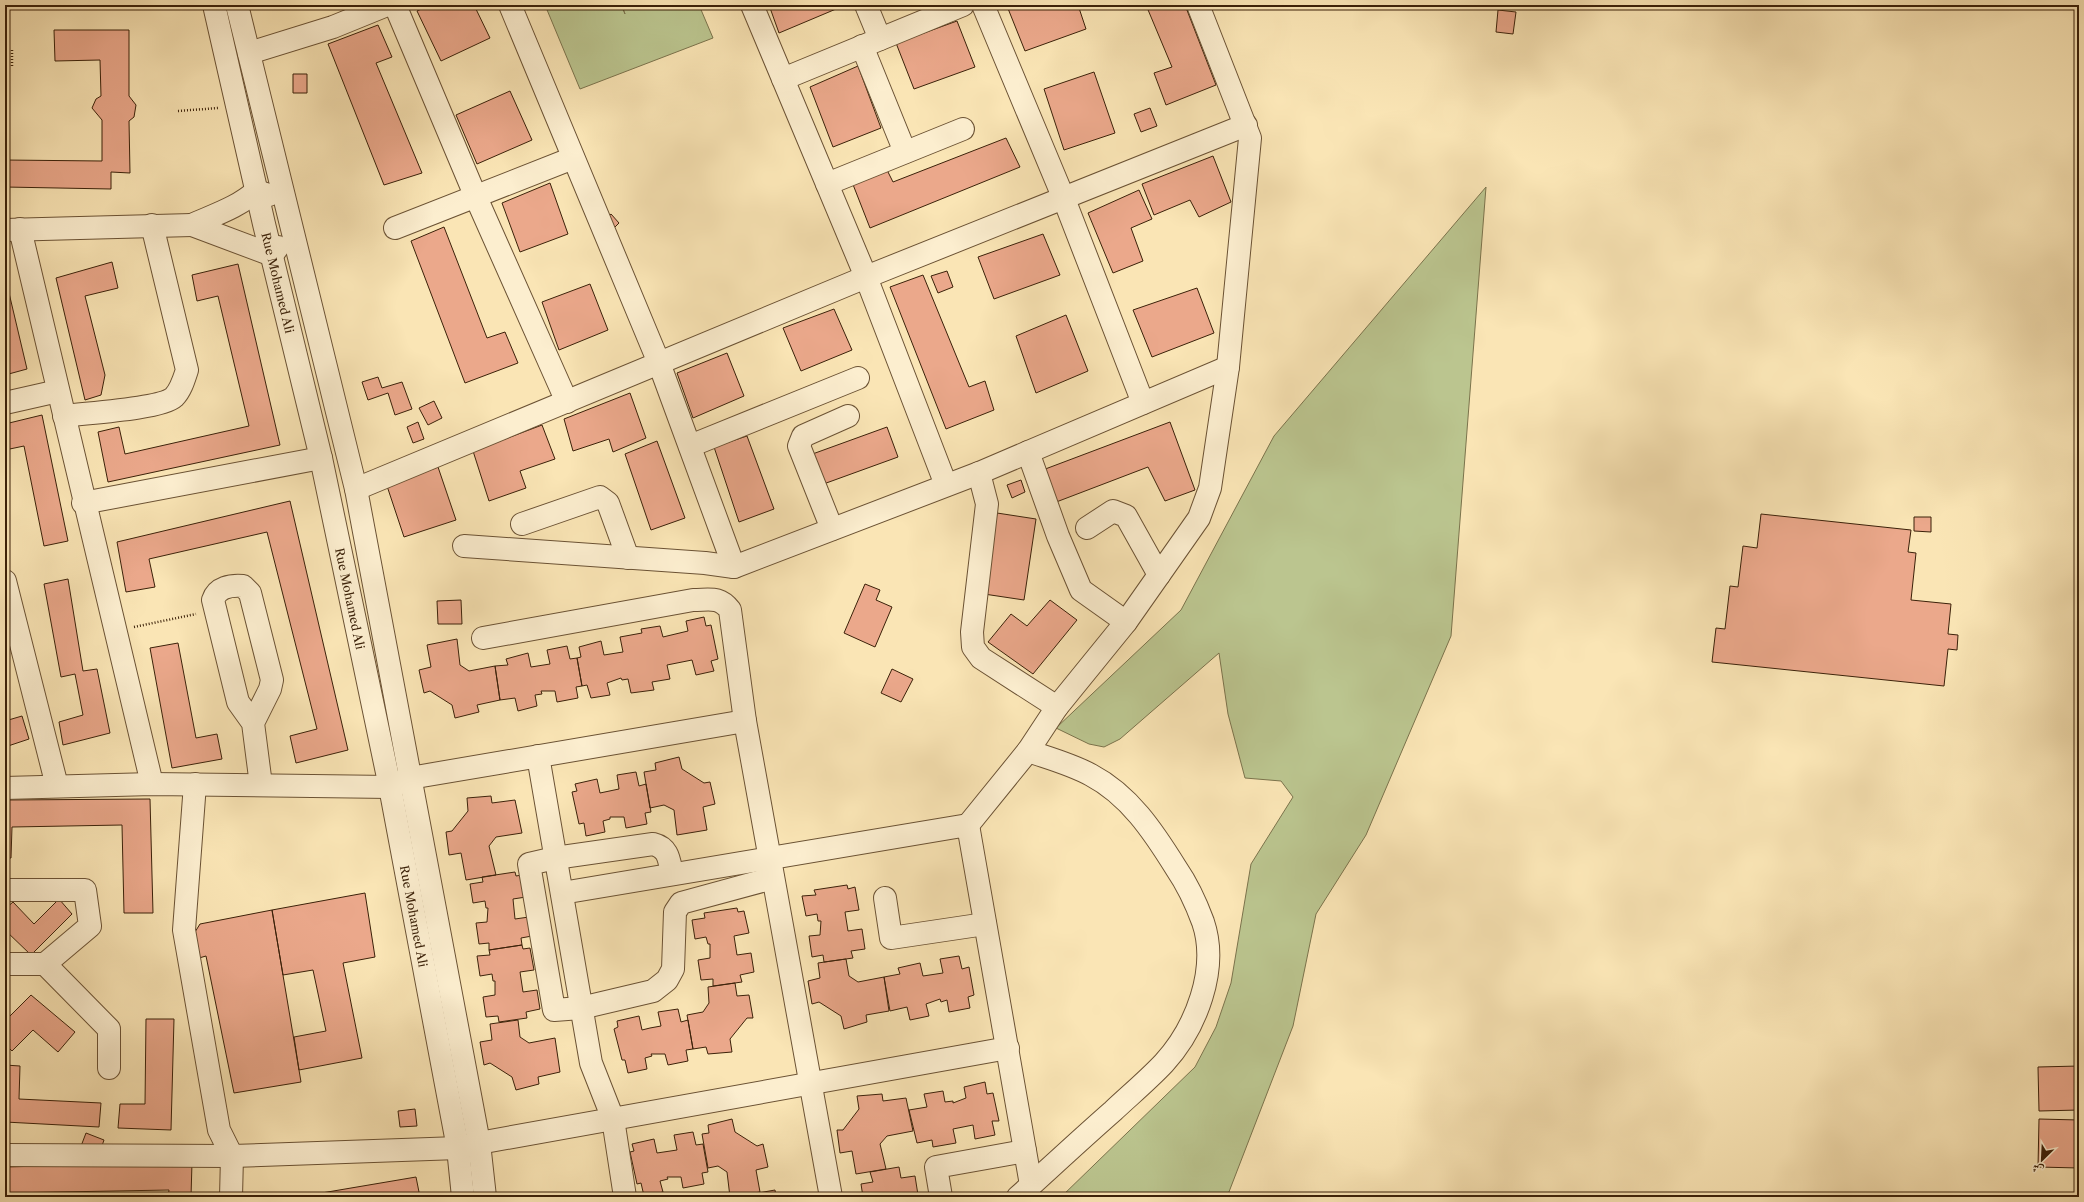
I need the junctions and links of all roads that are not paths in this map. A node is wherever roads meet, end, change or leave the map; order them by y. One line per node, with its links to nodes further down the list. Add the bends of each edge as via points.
1 (214, 5): 19 (street, Rue Mohamed Ali)
2 (237, 5): 12 (street)
3 (387, 5): 12 (street, via 325,30)
4 (395, 5): 20 (street)
5 (510, 5): 17 (street)
6 (752, 5): 13 (street)
7 (866, 5): 11 (street)
8 (963, 5): 11 (street)
9 (983, 5): 21 (street)
10 (1198, 5): 14 (street)
11 (871, 43): 13 (street); 16 (street)
12 (249, 53): 22 (street)
13 (783, 79): 18 (street)
14 (1246, 125): 21 (street); 31 (street, via 1250,138 1249,152)
15 (963, 129): 16 (street)
16 (905, 152): 18 (street)
17 (573, 158): 20 (street); 30 (street)
18 (827, 184): 29 (street)
19 (256, 191): 22 (street); 24 (street, via 235,206); 28 (street, Rue Mohamed Ali)
20 (475, 195): 26 (street); 34 (street)
21 (1064, 199): 29 (street); 36 (street)
22 (285, 200): 25 (street)
23 (152, 225): 24 (street); 27 (street); 37 (street, via 187,370 182,385 173,398 155,405)
24 (192, 225): 28 (street)
25 (292, 228): 28 (street); 44 (street)
26 (395, 228)
27 (12, 230): 33 (street)
28 (272, 255): 41 (street, Rue Mohamed Ali)
29 (866, 277): 30 (street); 43 (street)
30 (659, 364): 34 (street); 39 (street)
31 (1228, 367): 36 (street); 52 (street, via 1210,488 1199,518)
32 (858, 378): 39 (street)
33 (58, 391): 35 (street); 37 (street)
34 (566, 402): 44 (street)
35 (5, 403)
36 (1144, 403): 40 (street)
37 (64, 416): 45 (street)
38 (848, 416): 48 (street, via 803,436 799,446)
39 (690, 446): 51 (street)
40 (1028, 452): 42 (street); 54 (street, via 1058,536 1081,590)
41 (321, 458): 45 (street); 66 (street, Rue Mohamed Ali)
42 (979, 473): 43 (street); 56 (street, via 987,504 972,632 973,647 981,658)
43 (946, 485): 48 (street)
44 (356, 489): 61 (street)
45 (84, 503): 62 (street)
46 (522, 524): 50 (street, via 600,497 608,503)
47 (1087, 528): 52 (street, via 1113,511 1126,516)
48 (832, 529): 51 (street)
49 (464, 546): 50 (street)
50 (628, 558): 51 (street)
51 (734, 567)
52 (1159, 575): 54 (street)
53 (5, 581): 65 (street)
54 (1126, 622): 56 (street)
55 (483, 638): 57 (street, via 693,600 724,602 730,610)
56 (1057, 707): 59 (street)
57 (745, 721): 60 (street); 70 (street)
58 (253, 723): 58 (street, via 238,702 213,600 221,589 235,585 243,586 250,593 272,680); 64 (street)
59 (1028, 750): 68 (street); 88 (street, via 1090,774 1116,791 1137,811 1186,883 1203,923 1208,948 1207,974 1198,1005 1185,1035 1164,1063)
60 (538, 756): 61 (street); 69 (street)
61 (410, 778): 66 (street); 83 (street)
62 (152, 784): 63 (street); 65 (street)
63 (196, 784): 64 (street); 87 (street, via 184,930 219,1130)
64 (261, 785): 66 (street)
65 (57, 786): 67 (street)
66 (390, 787): 84 (street, Rue Mohamed Ali)
67 (5, 788)
68 (968, 825): 70 (street); 75 (street)
69 (555, 858): 71 (street, via 653,844 662,846 667,852); 73 (street); 78 (street, via 529,864 554,1010)
70 (772, 867): 71 (street); 78 (street, via 681,903 675,912 673,969 667,980 653,991); 81 (street)
71 (672, 874): 73 (street)
72 (5, 890): 77 (street, via 85,890 90,926)
73 (562, 893): 78 (street)
74 (885, 898): 75 (street, via 892,938)
75 (985, 924): 79 (street)
76 (5, 964): 77 (street)
77 (45, 964): 80 (street, via 109,1029)
78 (581, 1008): 82 (street, via 591,1063)
79 (1008, 1048): 81 (street); 85 (street)
80 (109, 1068)
81 (811, 1084): 82 (street); 93 (street)
82 (613, 1119): 83 (street); 92 (street)
83 (479, 1143): 84 (street); 91 (street)
84 (458, 1148): 87 (street); 90 (street, Rue Mohamed Ali)
85 (1025, 1152): 88 (street); 94 (street, via 936,1167)
86 (5, 1155): 87 (street)
87 (232, 1156): 89 (street)
88 (1025, 1191)
89 (231, 1197)
90 (463, 1197)
91 (484, 1197)
92 (624, 1197)
93 (830, 1197)
94 (941, 1197)

